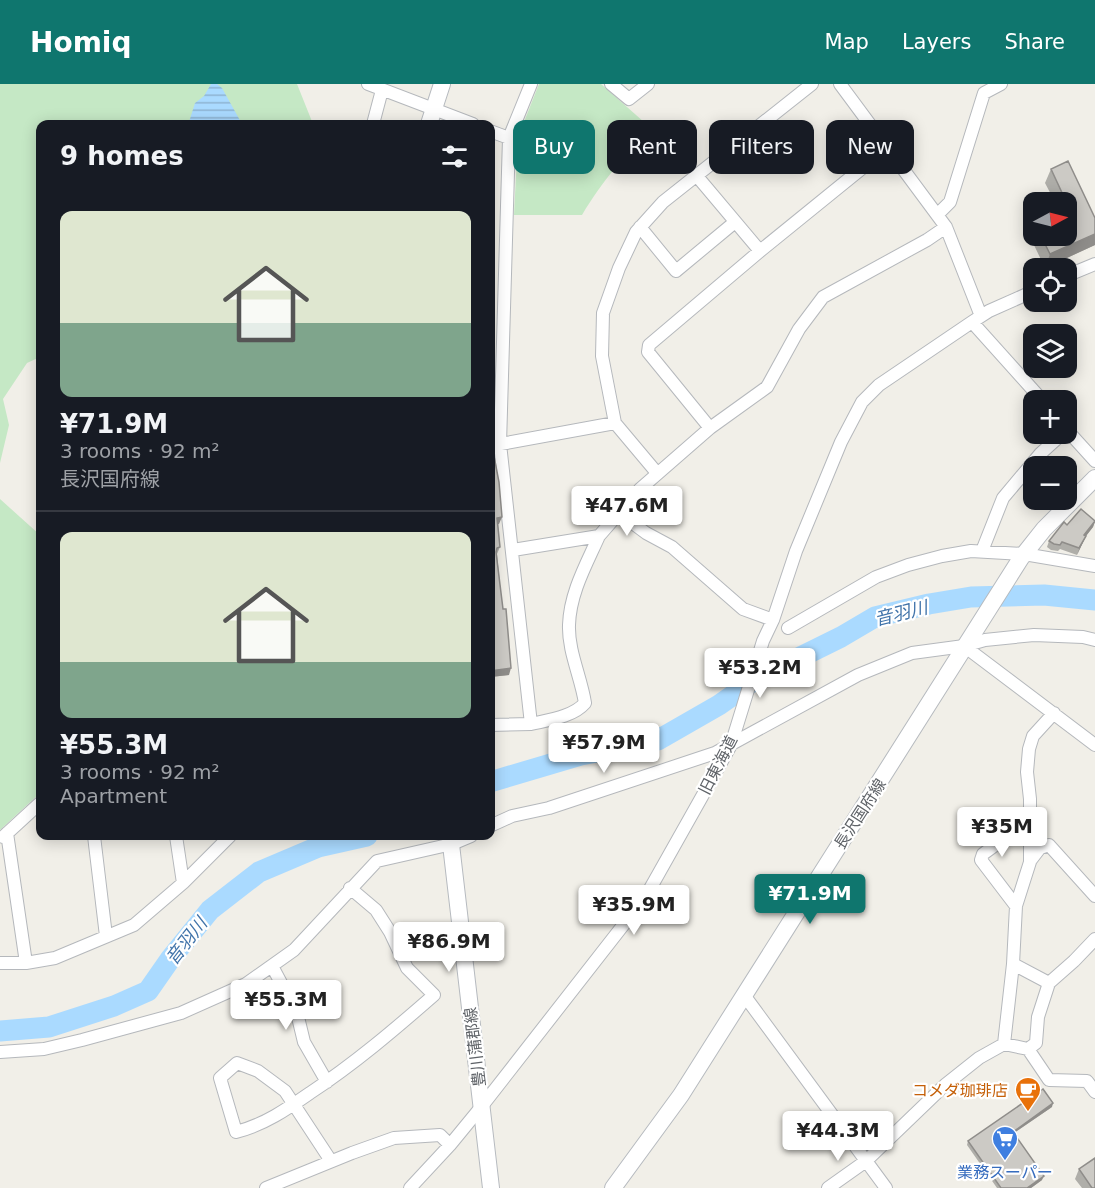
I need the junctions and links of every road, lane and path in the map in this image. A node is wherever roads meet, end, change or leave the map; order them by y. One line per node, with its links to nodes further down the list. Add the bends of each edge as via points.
1 (368, 84): 10 (street)
2 (442, 84): 11 (main road)
3 (531, 84): 16 (street)
4 (611, 84): 5 (street, via 629,99)
5 (648, 84)
6 (812, 84): 19 (street)
7 (840, 84): 14 (street)
8 (1001, 84): 9 (street)
9 (980, 88): 20 (street, via 950,202)
10 (382, 90): 11 (street); 12 (street)
11 (431, 117): 13 (street)
12 (374, 120)
13 (449, 120)
14 (866, 120)
15 (495, 133): 16 (street)
16 (509, 138): 34 (street)
17 (855, 174): 24 (street)
18 (906, 174): 20 (street)
19 (696, 176): 21 (street); 22 (street)
20 (937, 215): 23 (street)
21 (735, 222): 22 (street, via 676,271); 24 (street)
22 (640, 227): 30 (street, via 619,268 603,313 603,356)
23 (946, 227): 28 (street); 31 (street, via 823,297 799,329 767,387)
24 (760, 251): 31 (street, via 649,345 648,352)
25 (1095, 264): 26 (street)
26 (1077, 271)
27 (1023, 296): 28 (street, 旧東海道)
28 (977, 319): 29 (street); 44 (street, 旧東海道, via 879,385 862,402 841,442 796,551)
29 (1034, 390)
30 (615, 423): 34 (street); 36 (street)
31 (710, 428): 36 (street)
32 (1077, 440): 35 (street)
33 (1051, 444): 41 (street, via 1003,498)
34 (495, 445): 40 (street)
35 (1095, 461)
36 (657, 473): 38 (street)
37 (1095, 478): 42 (main road, 長沢国府線)
38 (619, 513): 39 (street); 44 (street, via 672,547 743,609)
39 (599, 536): 40 (street); 49 (street, via 576,585 569,625 585,703 580,709)
40 (513, 550): 49 (street)
41 (982, 552): 42 (street); 45 (street, via 942,556 876,577)
42 (1023, 556): 43 (street); 47 (main road, 長沢国府線)
43 (1095, 566)
44 (773, 620): 51 (street, 旧東海道)
45 (788, 628)
46 (1095, 640): 47 (street, via 1034,635)
47 (968, 641): 48 (street); 51 (street, via 912,653 858,675); 74 (main road, 長沢国府線)
48 (1054, 713): 52 (street); 55 (street, via 1033,736 1029,749 1026,772)
49 (531, 724): 50 (street)
50 (495, 725)
51 (732, 740): 54 (street, via 715,753); 81 (street, 旧東海道, via 646,896)
52 (1095, 745)
53 (36, 807): 56 (street)
54 (495, 824)
55 (1031, 824): 62 (street); 66 (street, via 1021,826 982,854 981,860)
56 (4, 837): 70 (street)
57 (94, 840): 67 (street)
58 (177, 840): 63 (street)
59 (226, 840): 63 (street)
60 (448, 840): 64 (street, via 377,861)
61 (451, 840): 81 (main road, 豊川蒲郡線)
62 (1030, 862): 65 (street, via 1040,848 1049,845); 66 (street)
63 (183, 883): 67 (street, via 134,926)
64 (350, 888): 72 (street, via 294,950); 78 (street, via 376,910 407,968 434,995 386,1038)
65 (1095, 896)
66 (1016, 906): 71 (street)
67 (106, 936): 70 (street, via 55,958)
68 (1095, 939): 73 (street)
69 (0, 963): 70 (street)
70 (26, 963)
71 (1013, 964): 73 (street); 75 (street)
72 (272, 966): 77 (street, via 246,984 181,1013 44,1050); 78 (street, via 297,1013 304,1042)
73 (1049, 983): 76 (street, via 1038,1017 1036,1042)
74 (744, 995): 84 (street); 88 (main road, 長沢国府線, via 681,1095)
75 (1004, 1044): 76 (street); 84 (street, via 945,1085)
76 (1028, 1049): 79 (street, via 1049,1080 1087,1081)
77 (0, 1052)
78 (327, 1082): 80 (street)
79 (1095, 1092)
80 (294, 1105): 80 (street, via 285,1091 258,1071 237,1063 220,1078 236,1132); 83 (street)
81 (482, 1106): 82 (street, 旧東海道); 87 (main road, 豊川蒲郡線)
82 (450, 1145): 83 (street, via 440,1135 394,1138); 86 (street, 旧東海道)
83 (331, 1161): 85 (street)
84 (866, 1161): 89 (street); 90 (street)
85 (266, 1188)
86 (410, 1188)
87 (491, 1188)
88 (613, 1188)
89 (828, 1188)
90 (886, 1188)

